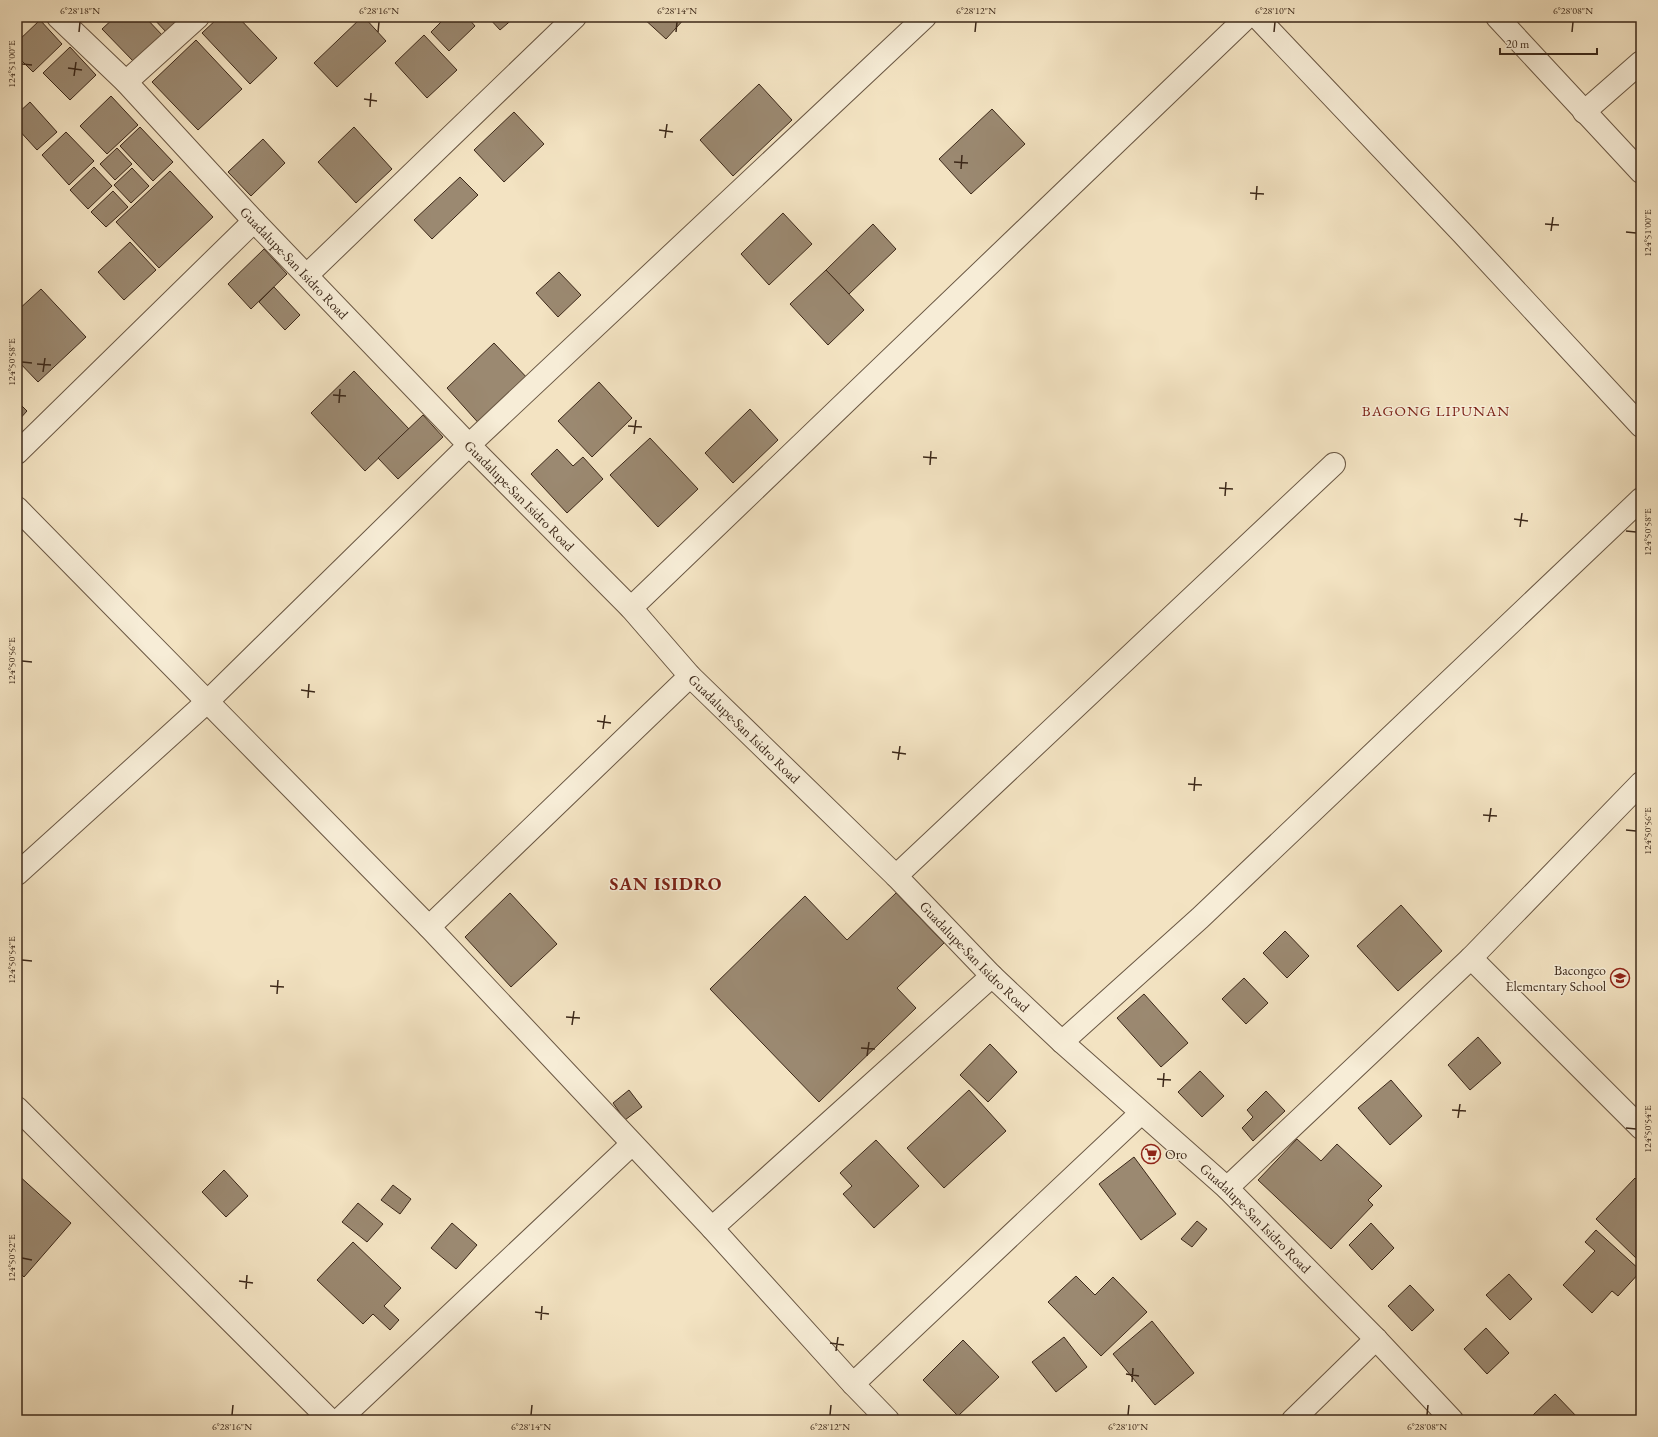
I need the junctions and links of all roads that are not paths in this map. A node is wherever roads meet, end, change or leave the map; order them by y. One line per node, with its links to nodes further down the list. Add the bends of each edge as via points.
1 (58, 17): 9 (street, Guadalupe-San Isidro Road)
2 (198, 17): 9 (street)
3 (575, 17): 13 (street)
4 (925, 17): 15 (street)
5 (1247, 17): 20 (street)
6 (1257, 17): 14 (street)
7 (1496, 17): 10 (street)
8 (1641, 62): 10 (street)
9 (126, 82): 12 (street, Guadalupe-San Isidro Road)
10 (1584, 112): 11 (street)
11 (1641, 172)
12 (254, 221): 13 (street, Guadalupe-San Isidro Road); 16 (street)
13 (307, 275): 15 (street, Guadalupe-San Isidro Road)
14 (1641, 426)
15 (469, 445): 20 (street, Guadalupe-San Isidro Road); 22 (street)
16 (17, 453)
17 (1334, 464): 25 (street)
18 (1641, 499): 29 (street, via 1200,918)
19 (17, 508): 22 (street)
20 (631, 608): 21 (street, Guadalupe-San Isidro Road)
21 (690, 676): 25 (street, Guadalupe-San Isidro Road); 26 (street)
22 (208, 701): 24 (street); 26 (street)
23 (1641, 784): 27 (street)
24 (17, 874)
25 (896, 876): 28 (street, Guadalupe-San Isidro Road)
26 (429, 927): 33 (street)
27 (1471, 958): 32 (street); 34 (street)
28 (992, 976): 29 (street, Guadalupe-San Isidro Road); 35 (street)
29 (1062, 1042): 31 (street, Guadalupe-San Isidro Road)
30 (17, 1108): 38 (street)
31 (1142, 1113): 34 (street, Guadalupe-San Isidro Road); 37 (street)
32 (1641, 1128)
33 (632, 1144): 35 (street); 39 (street)
34 (1227, 1188): 36 (street, Guadalupe-San Isidro Road)
35 (712, 1228): 37 (street)
36 (1376, 1339): 41 (street); 42 (street, Guadalupe-San Isidro Road)
37 (853, 1384): 40 (street)
38 (330, 1420)
39 (340, 1420)
40 (888, 1420)
41 (1293, 1420)
42 (1452, 1420)

